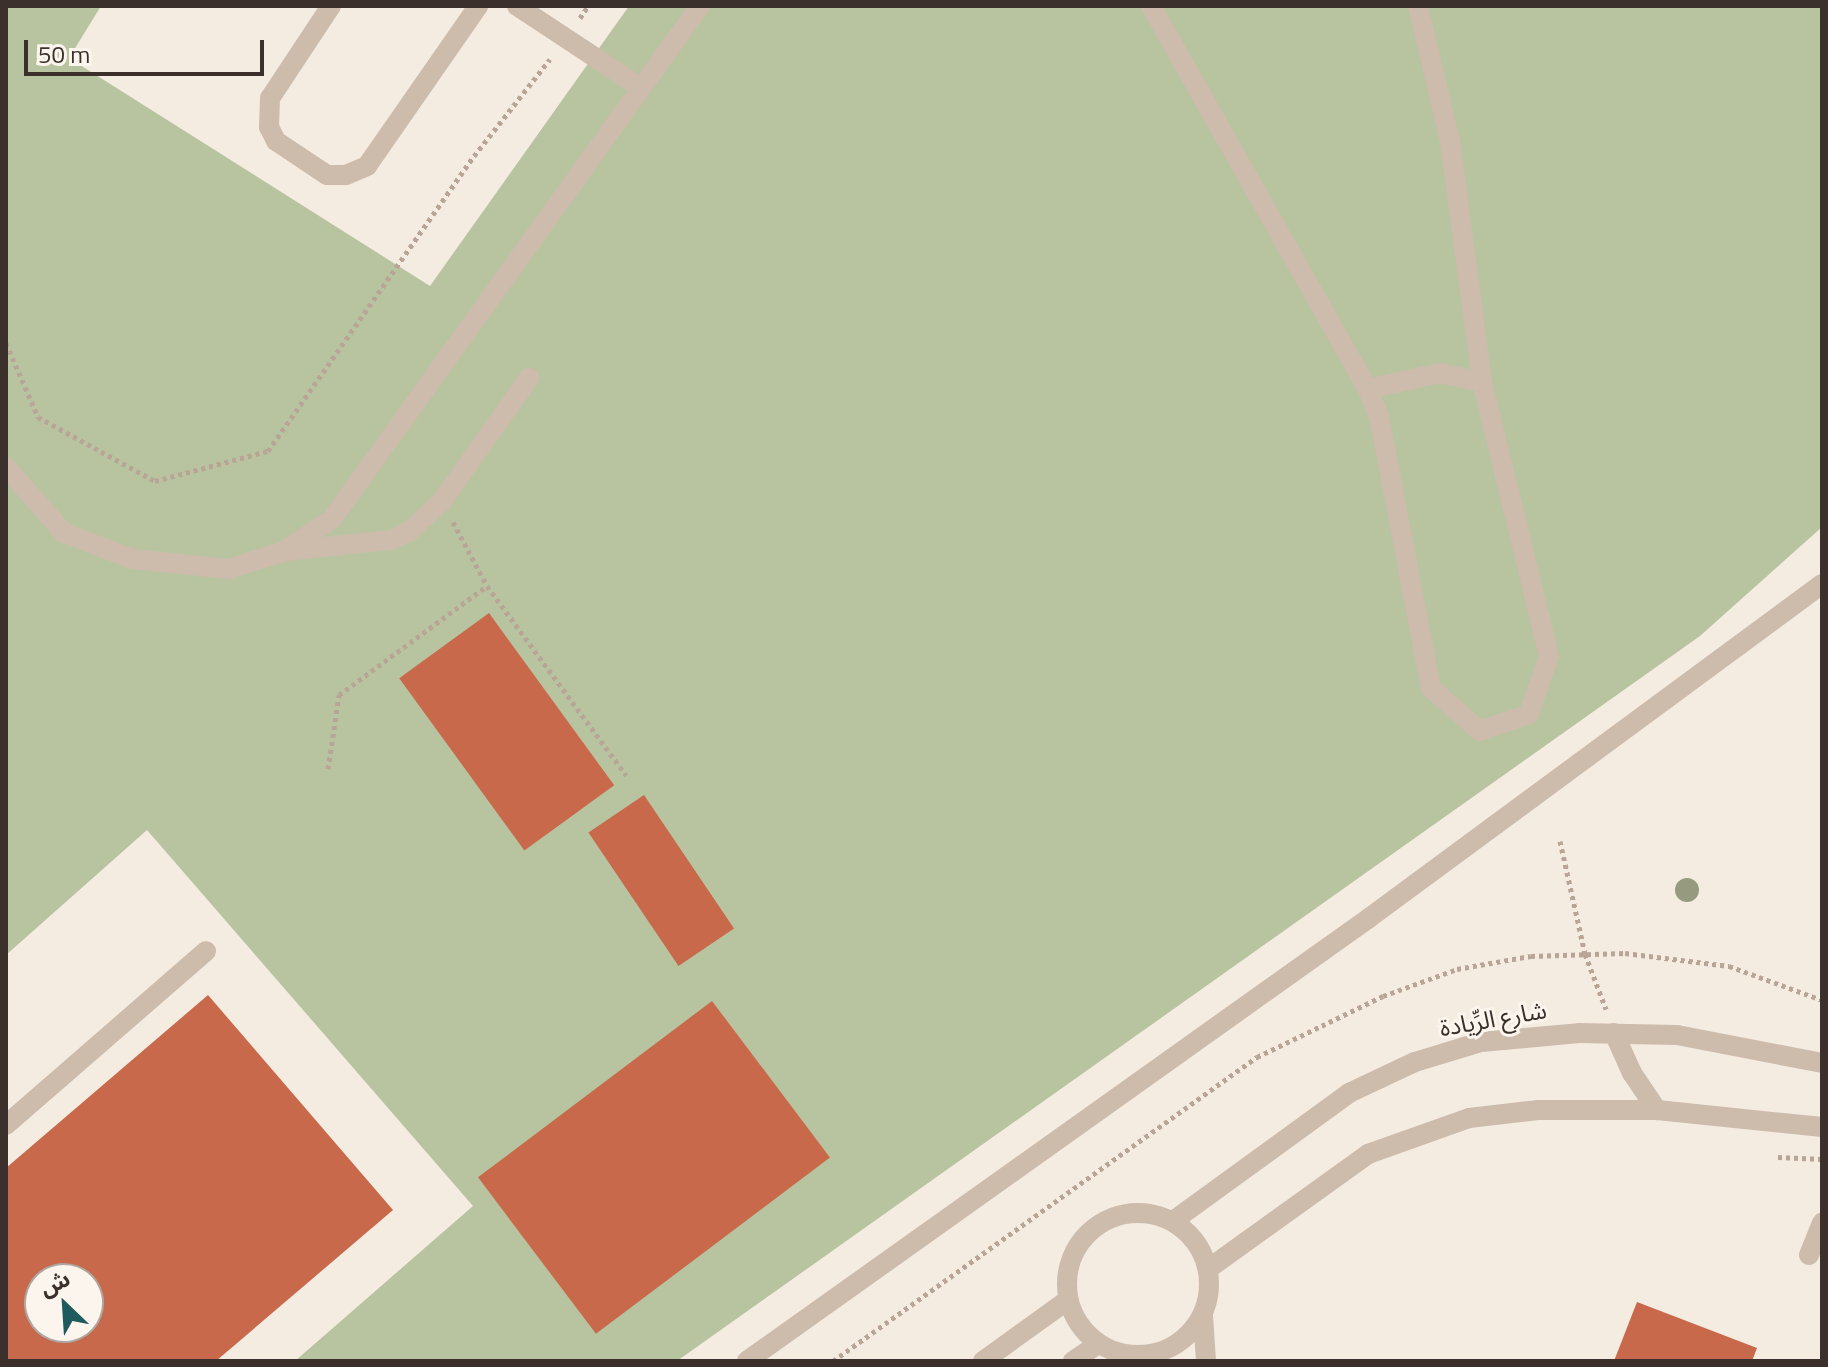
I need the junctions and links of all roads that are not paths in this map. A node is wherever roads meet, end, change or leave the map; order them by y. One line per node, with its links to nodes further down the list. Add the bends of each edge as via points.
1 (331, 6): 2 (street, via 270,98 269,127 276,141 327,175 346,175 367,166)
2 (478, 6)
3 (517, 6): 7 (street)
4 (700, 6): 7 (street)
5 (1151, 6): 10 (street)
6 (1418, 6): 9 (street, via 1450,141)
7 (640, 87): 12 (street, via 332,519)
8 (529, 378): 12 (street, via 442,501 410,531 391,540)
9 (1482, 382): 10 (street, via 1440,373); 10 (street, via 1549,656 1529,714 1480,731 1431,688 1379,416)
10 (1368, 389)
11 (6, 467): 12 (street, via 64,533 133,559 229,569)
12 (282, 552)
13 (1822, 584): 28 (street, via 1369,918)
14 (206, 951): 18 (street)
15 (1614, 1033): 16 (street, شارع الرِّيادة, via 1729,1041); 17 (street); 20 (street, شارع الرِّيادة, via 1481,1042 1415,1062 1316,1113)
16 (1822, 1063)
17 (1657, 1110): 19 (street); 23 (street, via 1504,1113 1403,1138 1334,1174)
18 (6, 1125)
19 (1822, 1127)
20 (1173, 1221): 23 (street, via 1195,1241); 24 (street, via 1129,1214 1087,1233 1069,1264)
21 (1822, 1222): 22 (street)
22 (1809, 1255)
23 (1208, 1269): 25 (street)
24 (1068, 1300): 26 (street, via 1079,1325); 29 (street)
25 (1203, 1315): 27 (street, via 1177,1344); 31 (street)
26 (1098, 1344): 27 (street); 30 (street)
27 (1148, 1358)
28 (747, 1361)
29 (983, 1361)
30 (1073, 1361)
31 (1206, 1361)

